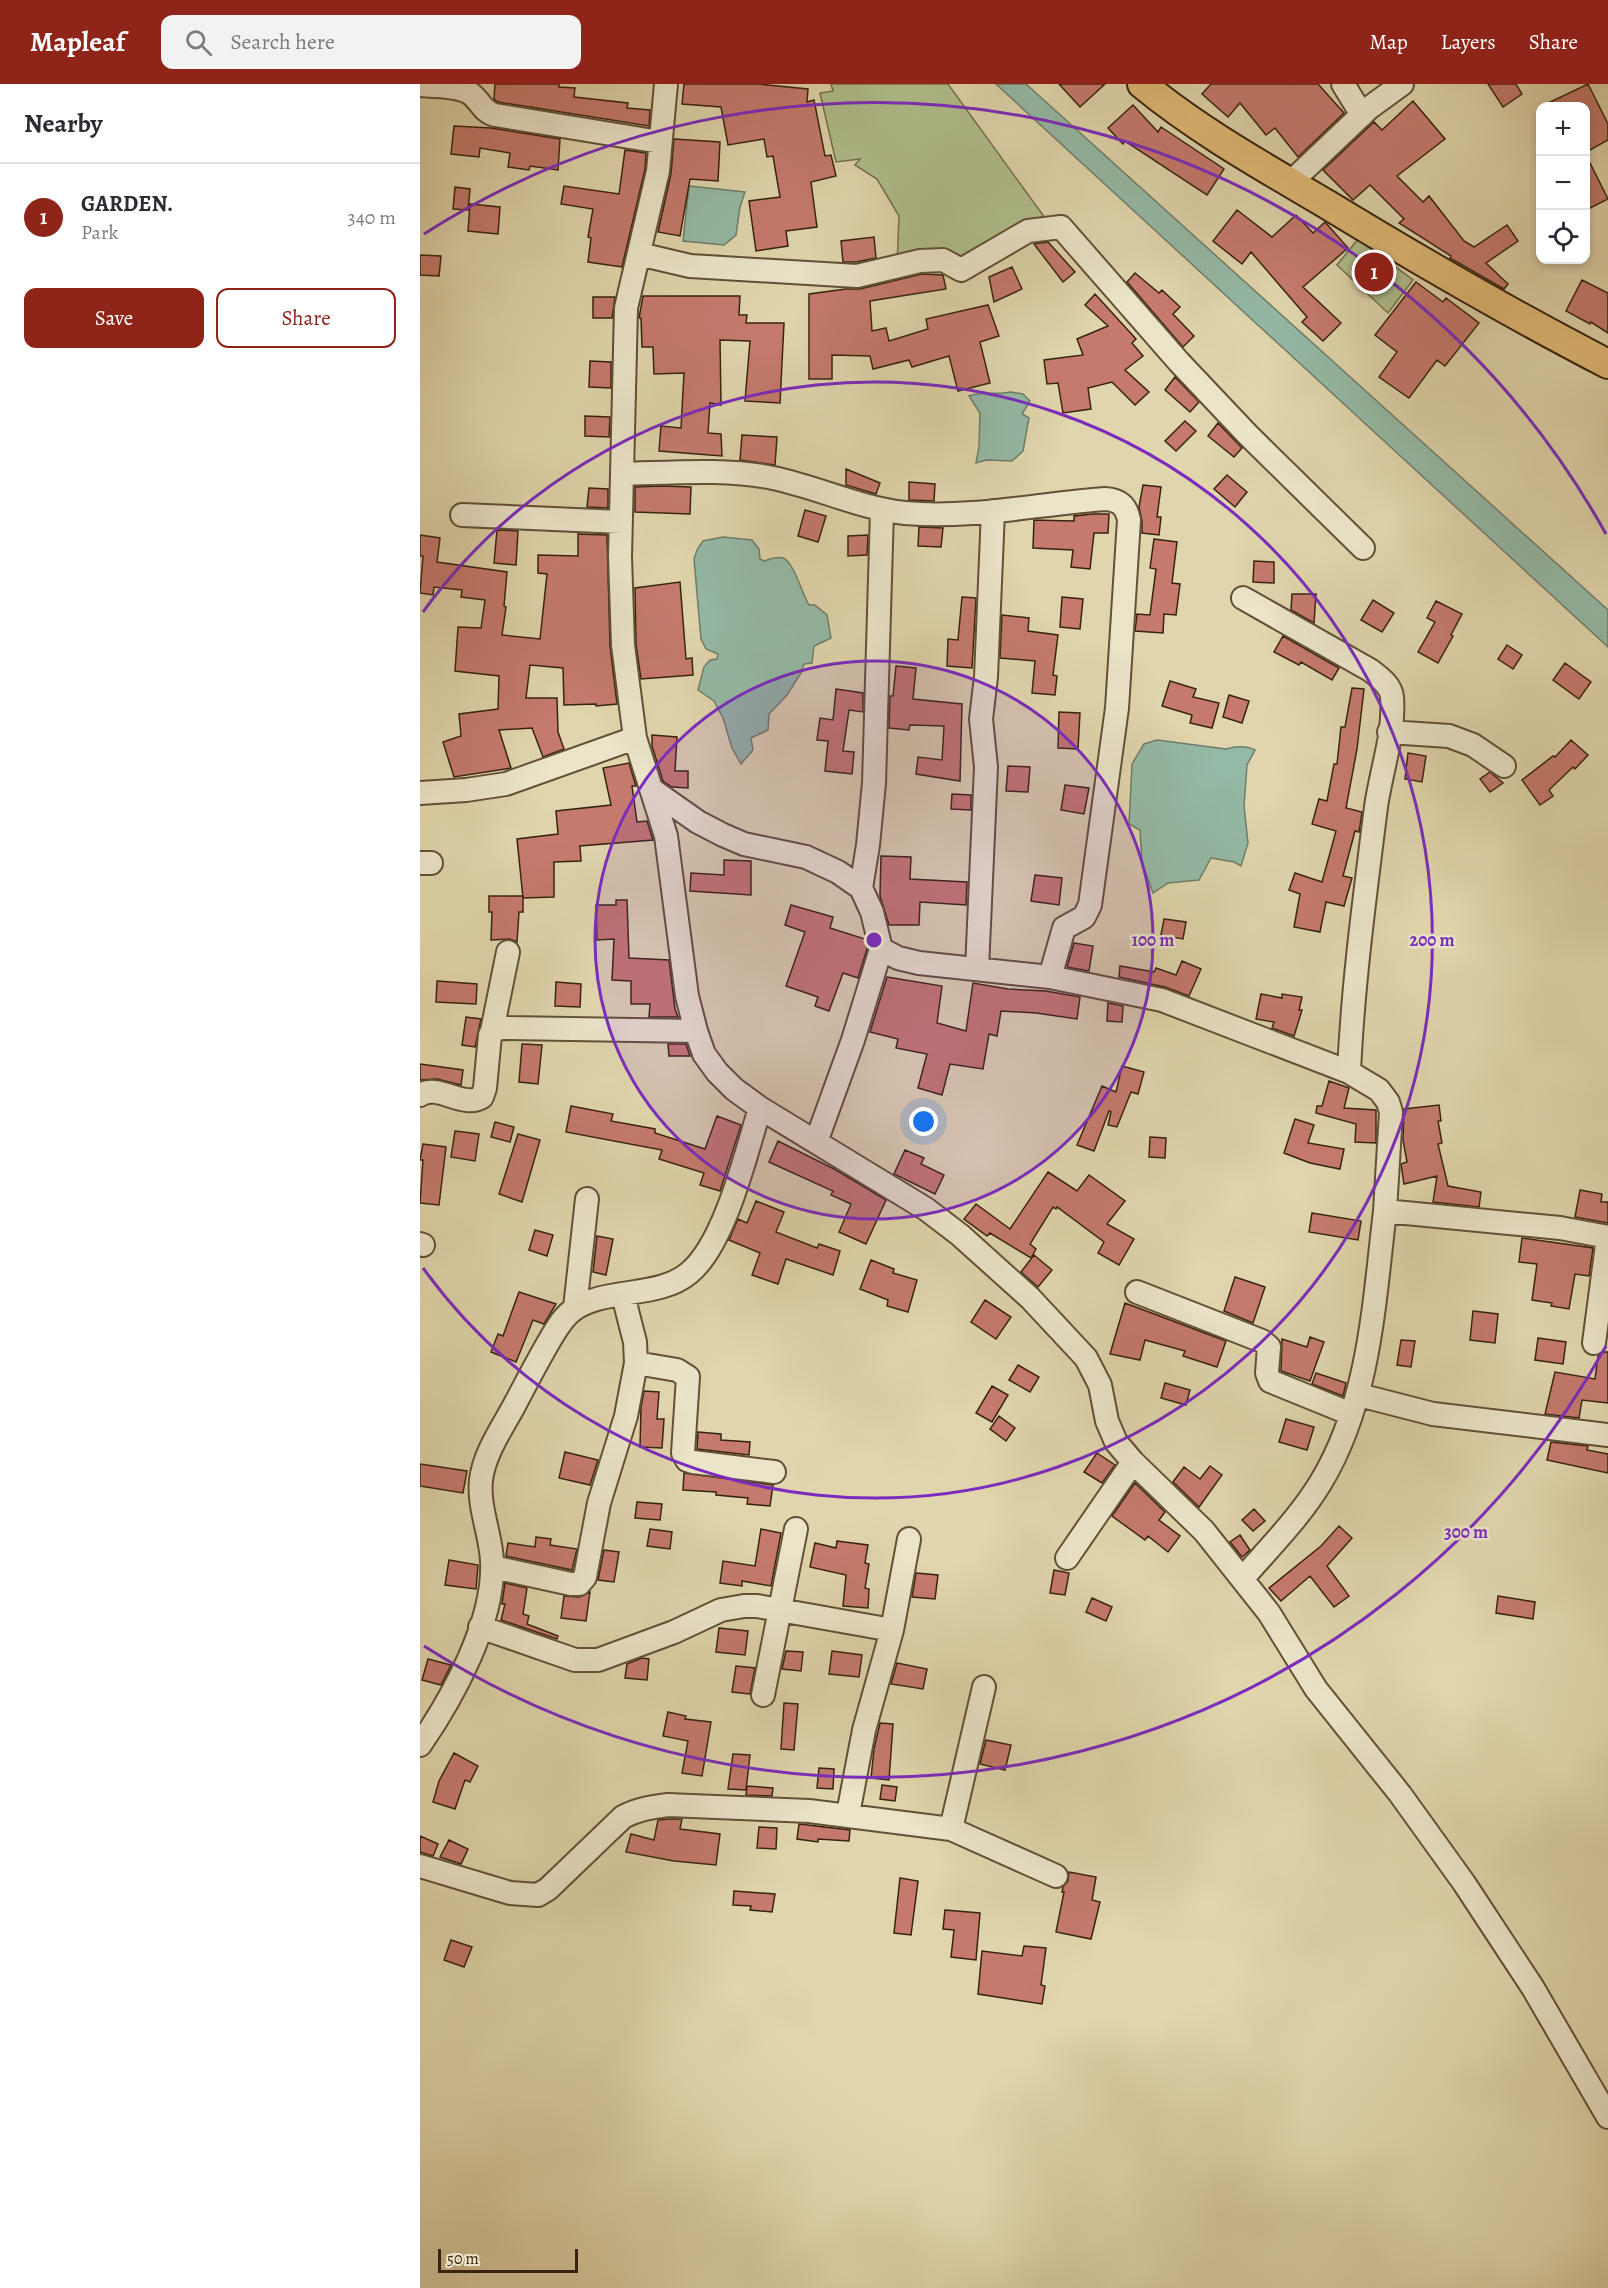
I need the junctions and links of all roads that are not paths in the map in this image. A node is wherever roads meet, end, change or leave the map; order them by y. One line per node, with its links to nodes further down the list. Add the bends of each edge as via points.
1 (666, 84): 7 (street)
2 (1142, 84): 8 (main road, via 1202,128)
3 (1343, 84): 6 (street)
4 (1402, 84): 6 (street)
5 (420, 85): 7 (street, via 463,90 495,116)
6 (1362, 115): 8 (street)
7 (660, 142): 9 (street, via 658,171)
8 (1290, 183): 10 (main road, via 1441,273)
9 (639, 254): 11 (street, via 626,308); 16 (street, via 690,266 857,276 920,261 944,260 961,270 1028,231 1061,227 1179,362)
10 (1608, 364)
11 (622, 474): 12 (street, via 757,474); 15 (street)
12 (882, 510): 13 (street, via 935,514); 23 (street, via 874,783)
13 (993, 510): 26 (street, via 981,719 986,767); 27 (street, via 1105,499 1120,502 1129,520 1117,708 1090,905 1084,918 1064,928)
14 (462, 515): 15 (street)
15 (621, 522): 19 (street, via 623,645)
16 (1363, 548)
17 (1243, 598): 18 (street, via 1370,670 1388,685 1392,694)
18 (1389, 732): 20 (street, via 1455,738); 30 (street, via 1359,939)
19 (635, 738): 21 (street); 22 (street, via 506,784)
20 (1504, 766)
21 (651, 789): 23 (street, via 723,835 744,844 806,857); 29 (street, via 666,836 687,996)
22 (420, 793)
23 (861, 888): 24 (street)
24 (881, 949): 26 (street, via 919,963); 33 (street, via 854,1040)
25 (508, 952): 28 (street)
26 (977, 969): 27 (street)
27 (1050, 977): 30 (street, via 1162,1000)
28 (492, 1031): 29 (street); 31 (street, via 482,1097 472,1101 432,1092)
29 (696, 1031): 32 (street, via 704,1054 717,1072)
30 (1349, 1072): 35 (street, via 1379,1090 1391,1112)
31 (420, 1095)
32 (760, 1108): 33 (street); 38 (street, via 710,1250 688,1275 664,1286)
33 (816, 1142): 44 (street, via 926,1209 1000,1270 1058,1326 1086,1358 1100,1384 1107,1421 1116,1442)
34 (587, 1199): 39 (street)
35 (1385, 1211): 36 (street, via 1560,1228); 42 (street, via 1369,1340)
36 (1608, 1237): 40 (street)
37 (1137, 1292): 42 (street, via 1263,1341 1269,1347 1270,1381)
38 (623, 1295): 39 (street); 41 (street)
39 (575, 1308): 49 (street, via 551,1338 502,1427 484,1469 481,1482)
40 (1594, 1343)
41 (636, 1363): 45 (street, via 686,1373 683,1453 687,1460); 49 (street, via 626,1416 597,1511 582,1581 571,1584)
42 (1355, 1404): 43 (street); 50 (street, via 1322,1481 1297,1517)
43 (1608, 1435)
44 (1133, 1462): 48 (street); 50 (street, via 1204,1531)
45 (774, 1472)
46 (796, 1529): 51 (street)
47 (909, 1539): 53 (street)
48 (1066, 1558)
49 (493, 1567): 52 (street)
50 (1243, 1578): 61 (street, via 1316,1689 1400,1794 1464,1883)
51 (779, 1610): 52 (street, via 757,1606 721,1610 674,1632 590,1661 575,1660); 53 (street); 55 (street)
52 (480, 1627): 56 (street, via 466,1665)
53 (892, 1630): 57 (street, via 864,1730)
54 (984, 1687): 58 (street)
55 (763, 1695)
56 (420, 1745)
57 (848, 1814): 58 (street); 59 (street, via 649,1807 623,1817 538,1895 510,1893)
58 (951, 1830): 60 (street)
59 (420, 1866)
60 (1056, 1876)
61 (1606, 2110)

